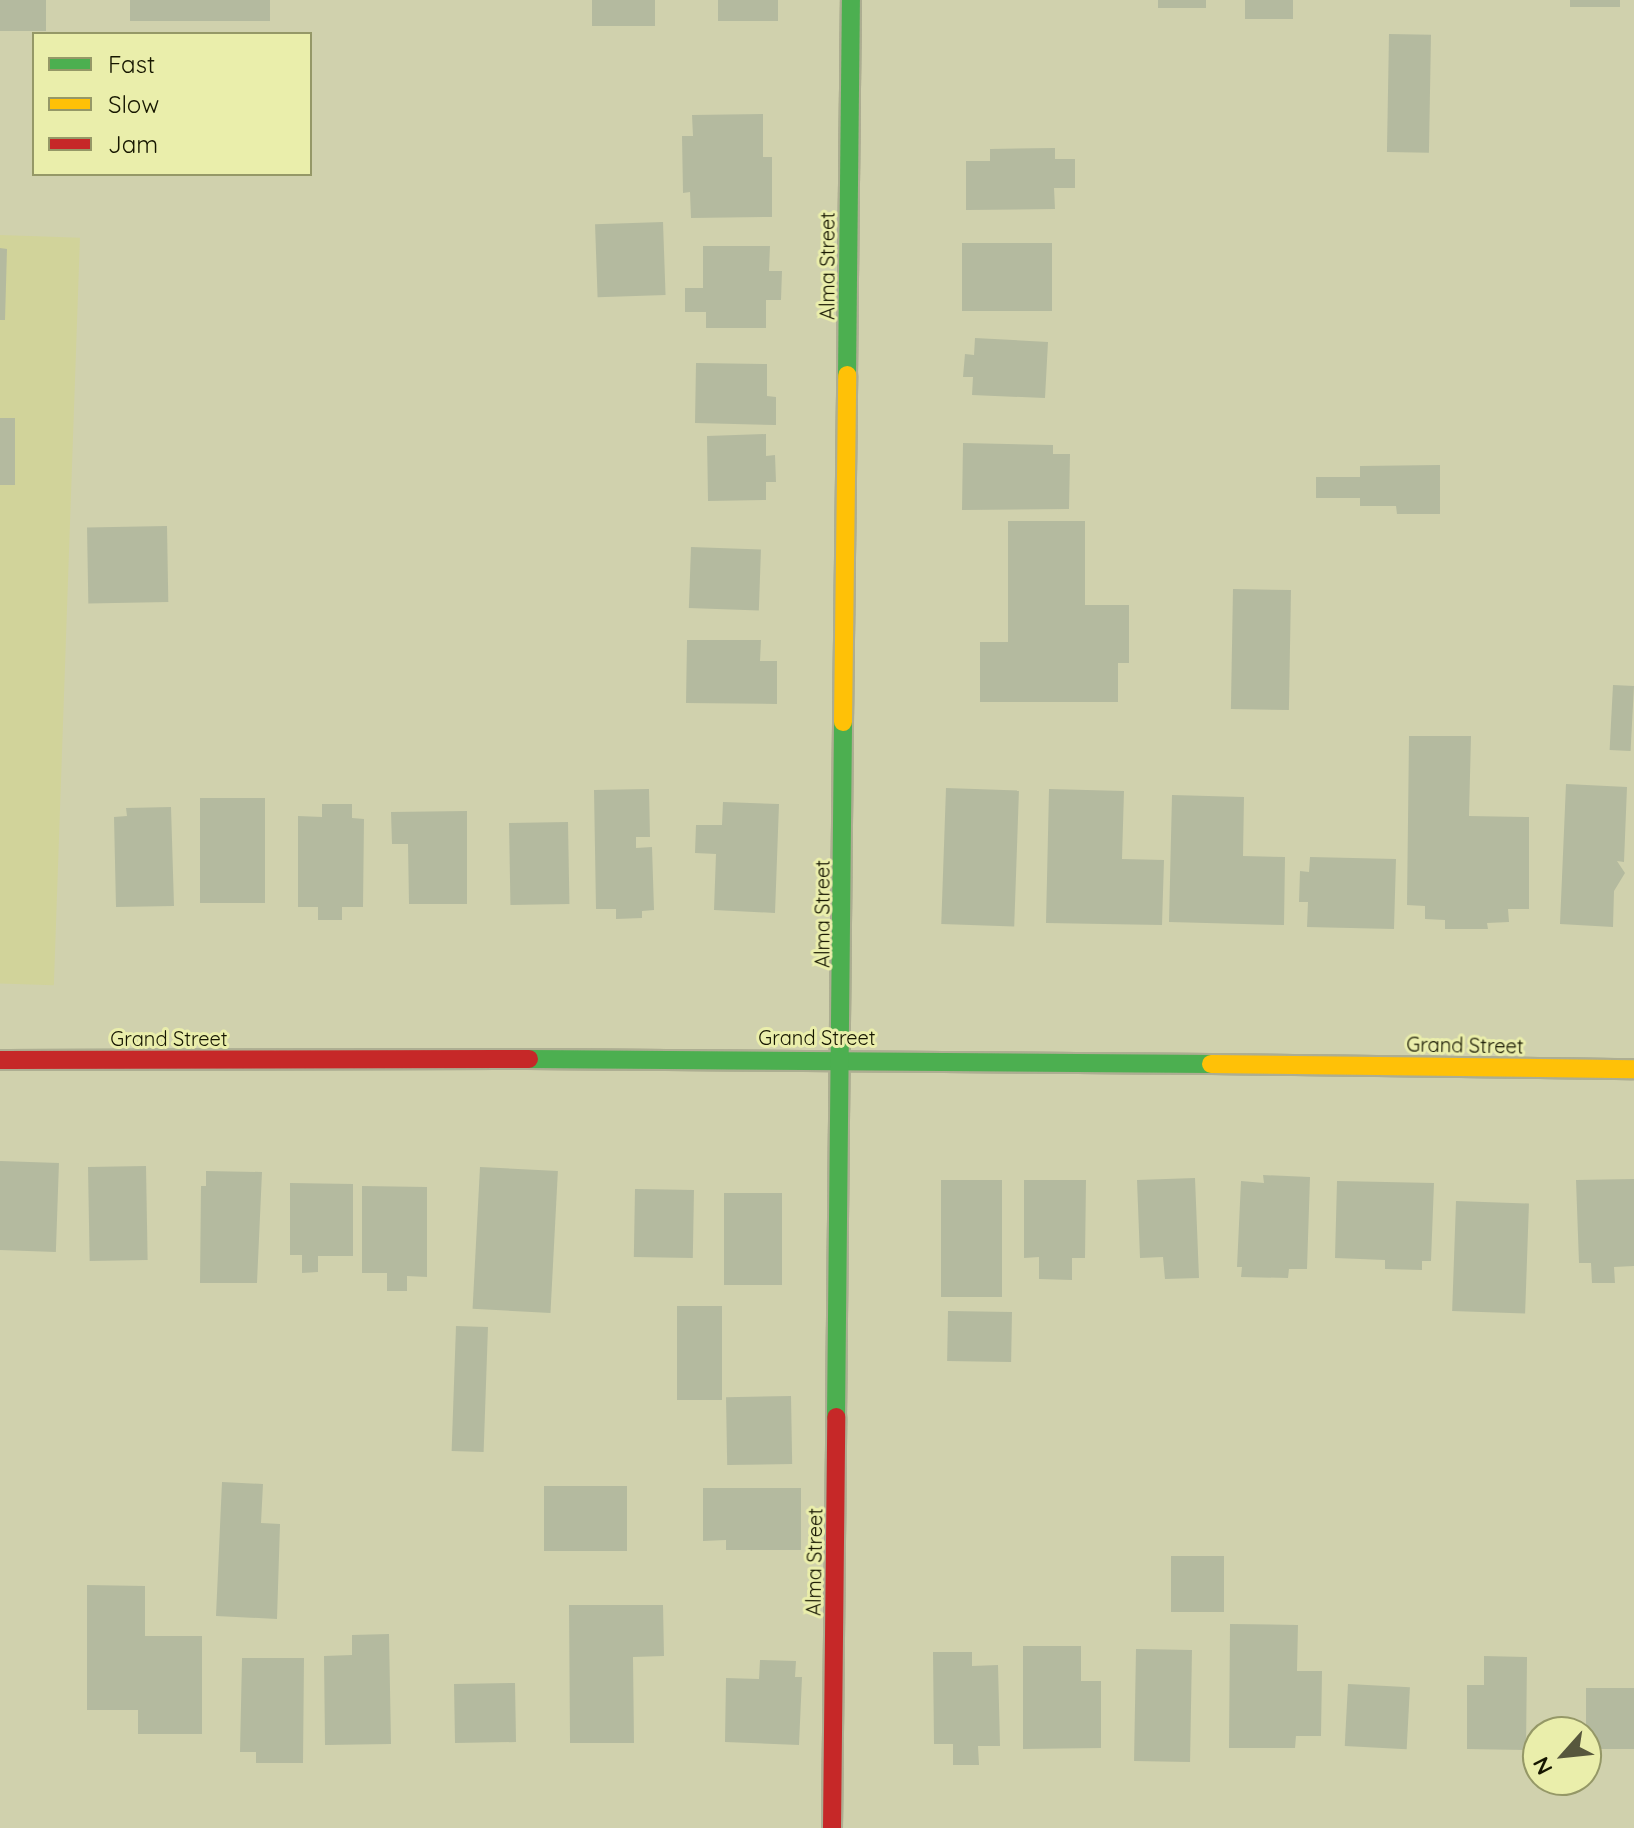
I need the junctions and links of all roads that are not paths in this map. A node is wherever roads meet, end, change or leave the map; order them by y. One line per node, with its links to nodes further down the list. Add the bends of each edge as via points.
1 (851, 0): 2 (street, Alma Street)
2 (843, 1059): 3 (street, Grand Street); 4 (street, Grand Street); 5 (street, Alma Street)
3 (0, 1060)
4 (1634, 1069)
5 (832, 1828)

